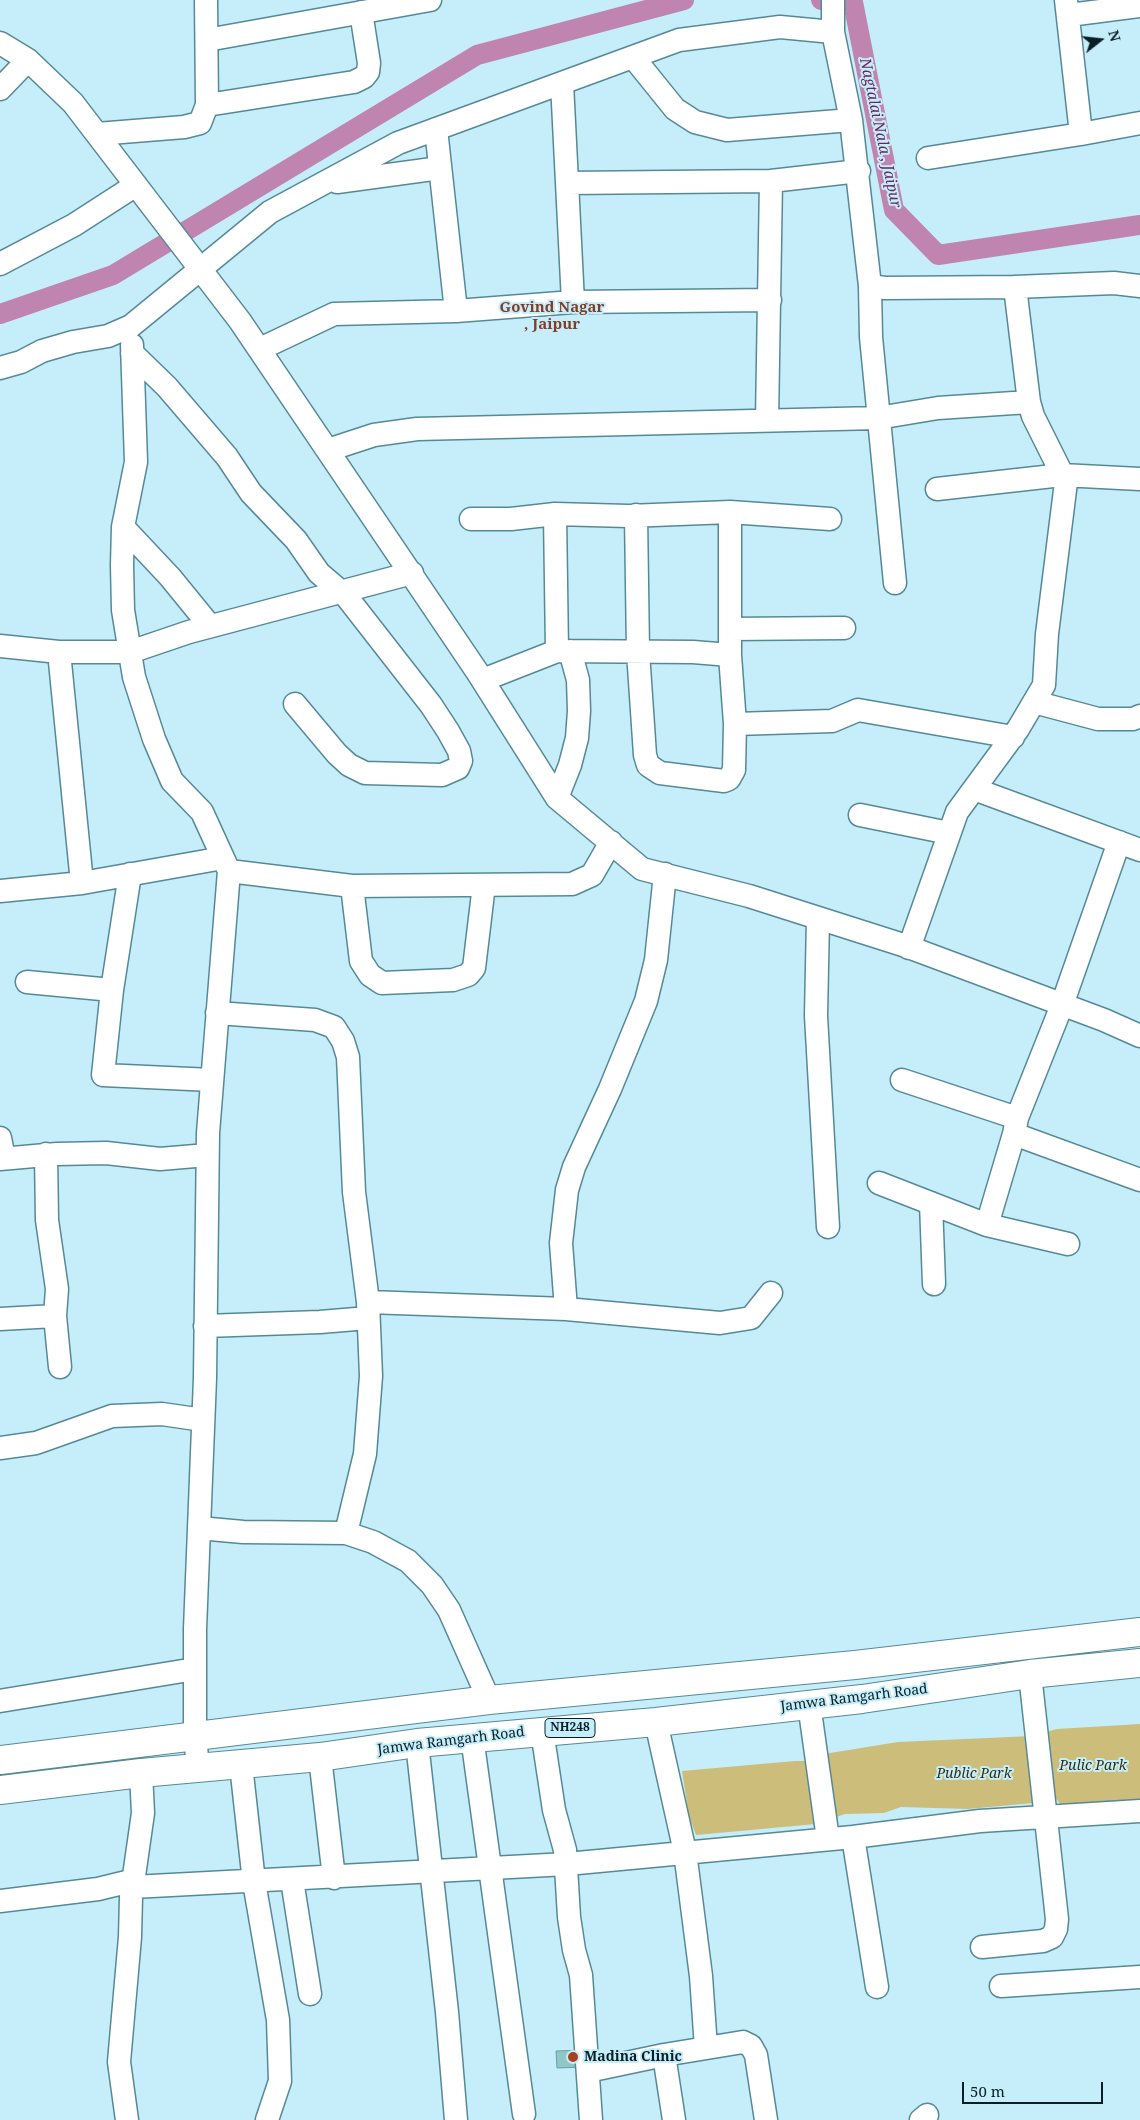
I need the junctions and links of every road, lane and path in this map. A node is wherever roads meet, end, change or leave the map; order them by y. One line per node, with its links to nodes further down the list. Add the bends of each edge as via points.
1 (206, 0): 7 (street)
2 (430, 0): 5 (street)
3 (1140, 6): 4 (street)
4 (1068, 7): 18 (street)
5 (361, 12): 7 (street); 13 (street, via 369,63 364,77 354,82)
6 (833, 16): 9 (street, via 780,27 679,40); 14 (street)
7 (207, 40): 13 (street)
8 (0, 43): 10 (street)
9 (633, 57): 11 (street); 14 (street, via 674,109 695,122 727,130)
10 (28, 60): 12 (street); 17 (street, via 73,103)
11 (562, 83): 16 (street); 24 (street)
12 (0, 89)
13 (207, 105): 17 (street, via 200,123)
14 (851, 120): 21 (street)
15 (1140, 123): 18 (street)
16 (436, 129): 20 (street); 23 (street, via 398,142)
17 (97, 134): 25 (street)
18 (1081, 134): 19 (street)
19 (928, 158)
20 (440, 168): 23 (street); 33 (street)
21 (859, 171): 22 (street); 28 (street)
22 (771, 181): 24 (street); 31 (street)
23 (322, 184): 26 (street)
24 (567, 184): 32 (street)
25 (136, 185): 26 (street); 27 (street, via 74,225)
26 (194, 260): 34 (street); 35 (street)
27 (0, 264)
28 (870, 286): 30 (street); 39 (street)
29 (1140, 286): 30 (street, via 1114,283)
30 (1016, 288): 38 (street)
31 (770, 300): 32 (street); 40 (street)
32 (573, 302): 33 (street)
33 (456, 311): 35 (street, via 334,314)
34 (131, 326): 36 (street); 37 (street, via 108,336 42,351 22,362)
35 (260, 349): 41 (street)
36 (132, 353): 50 (street, via 136,462); 53 (street, via 167,387 227,457 251,493 296,540 319,573)
37 (0, 368)
38 (1029, 402): 39 (street, via 938,408); 42 (street)
39 (878, 418): 40 (street); 52 (street)
40 (767, 420): 41 (street, via 417,429 374,435)
41 (328, 450): 51 (street)
42 (1062, 475): 43 (street); 44 (street); 64 (street, via 1066,482 1047,634 1044,685)
43 (1140, 479)
44 (937, 489)
45 (730, 512): 47 (street); 49 (street); 55 (street)
46 (555, 514): 47 (street); 48 (street); 58 (street)
47 (636, 515): 61 (street)
48 (471, 519)
49 (830, 519)
50 (123, 527): 54 (street); 60 (street, via 123,610)
51 (412, 573): 53 (street); 63 (street)
52 (895, 583)
53 (342, 592): 54 (street); 65 (street, via 439,718 459,751 461,760 458,768 442,775 366,773 349,765 337,754)
54 (210, 626): 60 (street)
55 (730, 628): 56 (street); 62 (street)
56 (844, 628)
57 (0, 646): 59 (street)
58 (564, 651): 61 (street); 63 (street); 70 (street, via 578,680 579,711 570,766)
59 (59, 652): 60 (street); 78 (street)
60 (130, 652): 75 (street, via 134,677 154,739 172,781 202,812)
61 (638, 652): 62 (street); 67 (street, via 648,765 660,773 729,779 734,775)
62 (730, 654): 67 (street)
63 (483, 680): 70 (street)
64 (1034, 702): 66 (street, via 1098,719); 68 (street)
65 (295, 704)
66 (1140, 716)
67 (735, 724): 68 (street, via 832,721 858,710)
68 (1013, 736): 69 (street)
69 (974, 788): 72 (street, via 957,812); 74 (street)
70 (557, 798): 73 (street)
71 (860, 816): 72 (street)
72 (949, 833): 83 (street)
73 (611, 842): 77 (street, via 642,868); 79 (street, via 592,875 572,884)
74 (1130, 846): 86 (street)
75 (226, 864): 76 (street); 80 (street); 87 (street)
76 (130, 874): 78 (street); 85 (street)
77 (664, 874): 82 (street); 103 (street, via 656,960 646,1001 567,1190 561,1243)
78 (82, 883): 81 (street)
79 (484, 884): 80 (street); 80 (street, via 474,968 468,975 454,980 382,983 370,975 361,961)
80 (352, 886)
81 (0, 891)
82 (818, 918): 83 (street); 99 (street, via 816,1016)
83 (910, 948): 86 (street)
84 (27, 982): 85 (street)
85 (112, 990): 89 (street, via 103,1075)
86 (1062, 1005): 88 (street); 91 (street)
87 (218, 1013): 89 (street); 104 (street, via 315,1020 334,1027 343,1041 348,1057 354,1192)
88 (1140, 1036)
89 (212, 1080): 94 (street)
90 (902, 1080): 91 (street)
91 (1016, 1126): 95 (street); 98 (street)
92 (1, 1152): 93 (street)
93 (46, 1154): 94 (street, via 106,1153 160,1159); 105 (street, via 47,1220 57,1289)
94 (208, 1156): 107 (street)
95 (1140, 1180)
96 (879, 1183): 97 (street)
97 (931, 1203): 98 (street); 101 (street)
98 (987, 1225): 100 (street)
99 (828, 1227)
100 (1068, 1244)
101 (934, 1284)
102 (770, 1292): 103 (street, via 751,1318 730,1322)
103 (566, 1309): 104 (street)
104 (368, 1310): 107 (street, via 320,1322); 112 (street, via 371,1376 365,1454)
105 (56, 1316): 106 (street); 108 (street)
106 (0, 1318)
107 (205, 1326): 109 (street)
108 (60, 1367)
109 (203, 1420): 110 (street, via 162,1414 112,1416 36,1443); 111 (street)
110 (0, 1448)
111 (199, 1528): 112 (street, via 243,1532); 115 (street)
112 (346, 1533): 117 (street, via 374,1542 408,1561 432,1584 449,1610)
113 (1140, 1632): 117 (highway, via 855,1665)
114 (1140, 1663): 116 (highway, Jamwa Ramgarh Road / NH248)
115 (195, 1670): 118 (street); 122 (street)
116 (1030, 1674): 119 (highway, Jamwa Ramgarh Road / NH248); 132 (street)
117 (489, 1700): 122 (highway, via 281,1728)
118 (0, 1702)
119 (809, 1704): 120 (highway, Jamwa Ramgarh Road / NH248); 134 (street)
120 (656, 1722): 121 (highway, Jamwa Ramgarh Road / NH248); 135 (street)
121 (542, 1731): 123 (highway, Jamwa Ramgarh Road / NH248); 136 (street, via 554,1810)
122 (195, 1735): 125 (highway); 128 (street)
123 (472, 1737): 124 (highway, Jamwa Ramgarh Road / NH248); 137 (street)
124 (416, 1743): 126 (highway, Jamwa Ramgarh Road / NH248); 138 (street)
125 (0, 1757)
126 (320, 1757): 127 (highway, Jamwa Ramgarh Road / NH248); 139 (street)
127 (241, 1765): 128 (highway, Jamwa Ramgarh Road / NH248); 141 (street)
128 (198, 1769): 129 (highway, Jamwa Ramgarh Road / NH248)
129 (141, 1773): 130 (highway, Jamwa Ramgarh Road / NH248); 142 (street, via 144,1813)
130 (0, 1790)
131 (1140, 1811): 132 (street)
132 (1046, 1817): 133 (street, via 980,1821); 144 (street, via 1056,1929 1052,1937 1043,1941)
133 (853, 1837): 134 (street); 147 (street)
134 (828, 1839): 135 (street)
135 (685, 1852): 136 (street); 149 (street)
136 (567, 1864): 137 (street); 151 (street, via 569,1917 580,1975)
137 (491, 1868): 138 (street); 152 (street)
138 (432, 1872): 139 (street); 155 (street)
139 (334, 1878): 140 (street)
140 (292, 1880): 141 (street); 148 (street)
141 (254, 1882): 142 (street); 154 (street, via 280,2046 280,2081)
142 (134, 1884): 143 (street); 153 (street, via 119,2062)
143 (0, 1901)
144 (982, 1947)
145 (1140, 1977): 146 (street)
146 (1001, 1986)
147 (877, 1987)
148 (310, 1994)
149 (706, 2048): 150 (street); 158 (street, via 743,2042 751,2046 756,2055)
150 (664, 2056): 151 (street); 157 (street)
151 (588, 2072): 156 (street)
152 (524, 2114)
153 (127, 2120)
154 (267, 2120)
155 (456, 2120)
156 (592, 2120)
157 (674, 2120)
158 (766, 2120)

